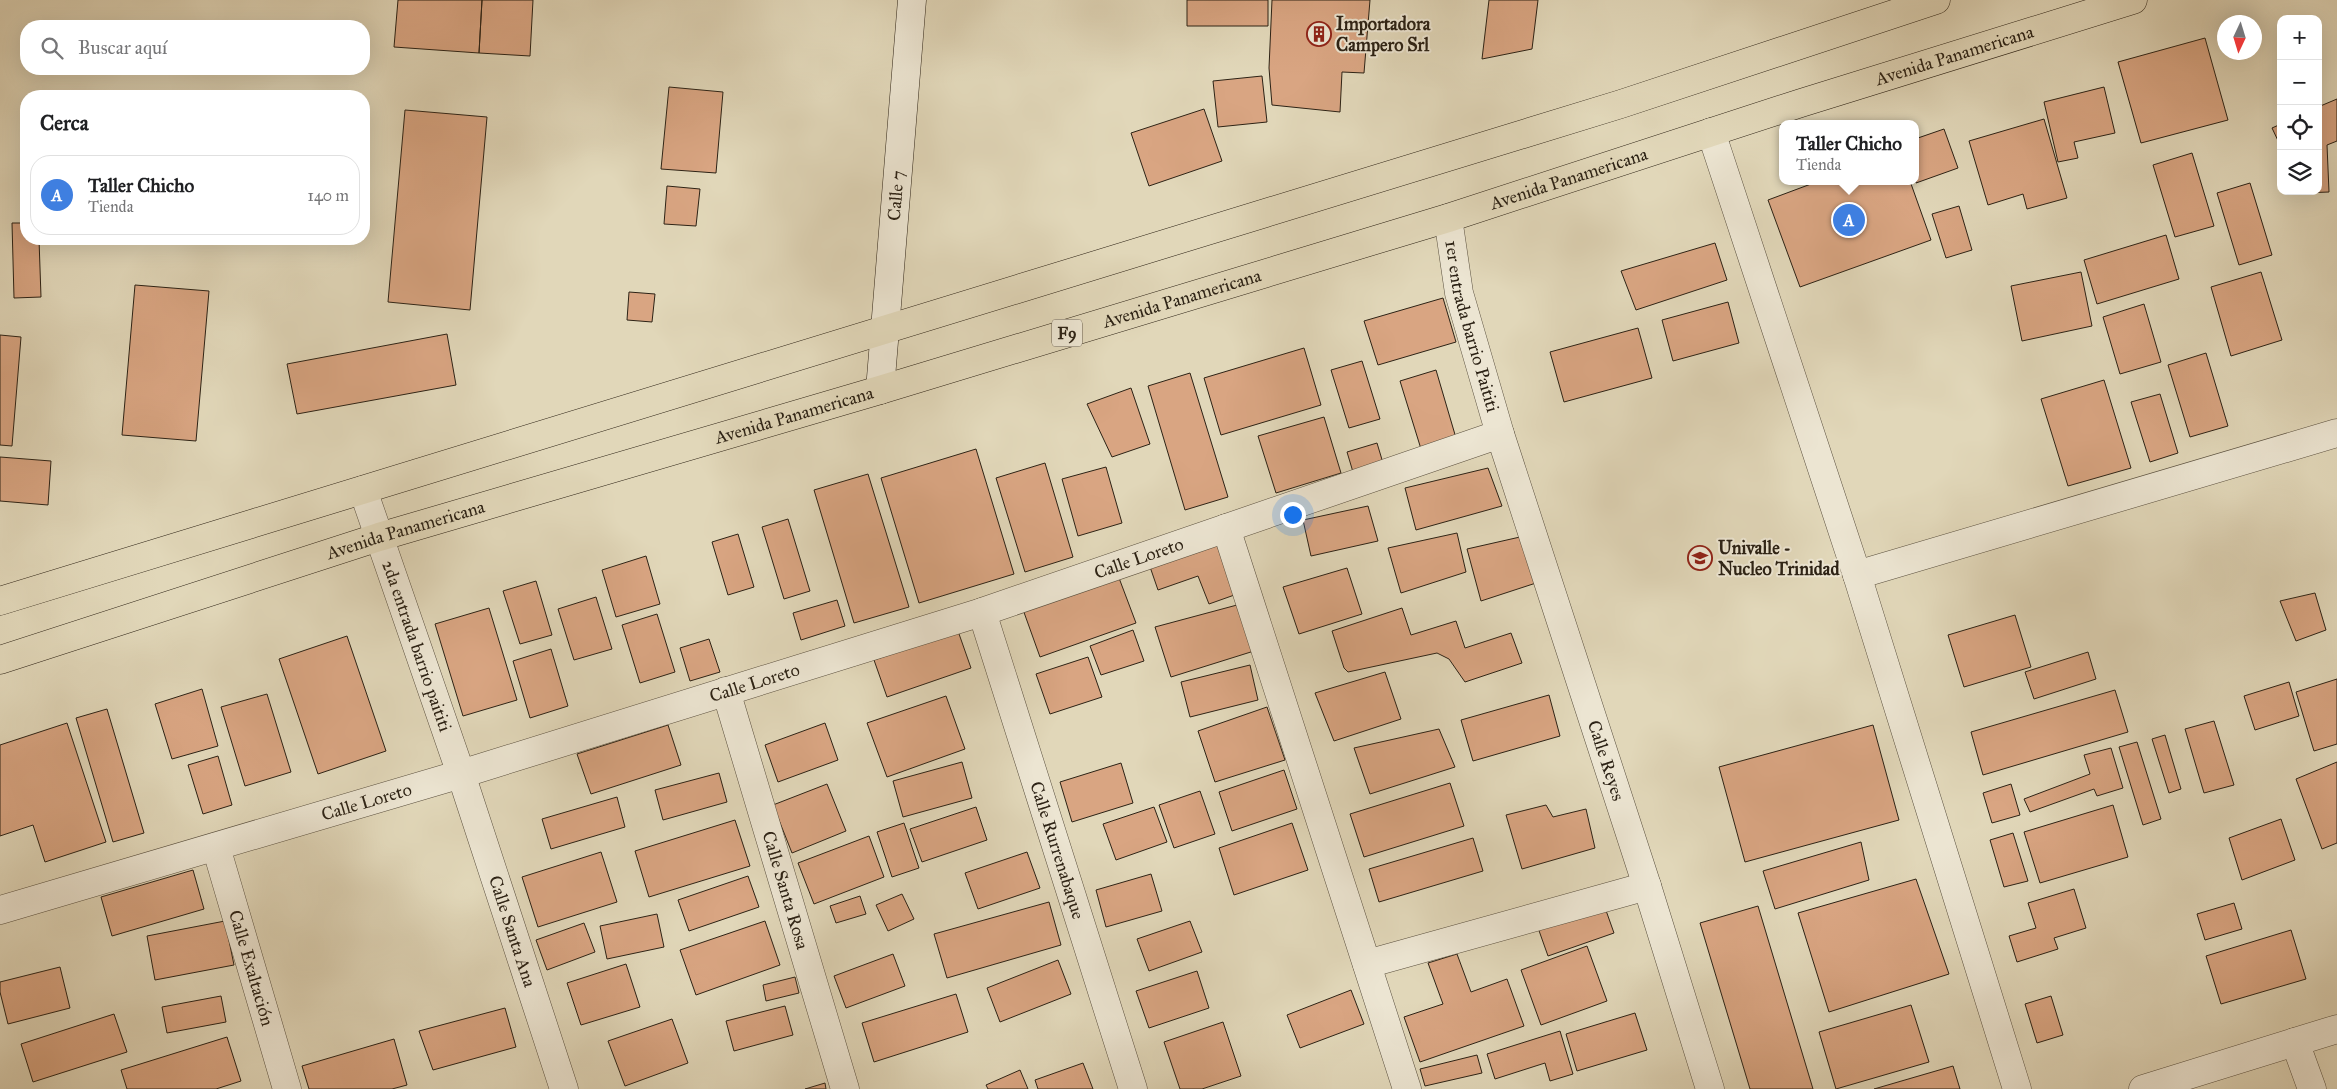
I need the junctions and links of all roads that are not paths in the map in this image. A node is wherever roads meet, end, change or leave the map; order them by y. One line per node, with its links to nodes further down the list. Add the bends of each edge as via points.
1 (912, 0): 7 (street, Calle 7)
2 (1936, 0): 4 (highway)
3 (2133, 0): 5 (highway, Avenida Panamericana / F9)
4 (1909, 4): 7 (highway, via 1621,104)
5 (1712, 132): 6 (highway, Avenida Panamericana / F9); 14 (street)
6 (1448, 218): 8 (highway, Avenida Panamericana / F9); 10 (street, 1er entrada barrio Paititi, via 1459,292)
7 (883, 329): 8 (street, Calle 7); 11 (highway)
8 (880, 390): 13 (highway, Avenida Panamericana / F9)
9 (2337, 432): 14 (street)
10 (1500, 434): 12 (street, Calle Loreto); 21 (street, Calle Reyes)
11 (363, 490): 13 (street, 2da entrada barrio paititi); 15 (highway)
12 (1226, 528): 16 (street, Calle Loreto); 23 (street)
13 (379, 537): 17 (highway, Avenida Panamericana / F9); 19 (street, 2da entrada barrio paititi)
14 (1857, 575): 32 (street)
15 (0, 602)
16 (982, 612): 18 (street, Calle Loreto); 29 (street, Calle Rurrenabaque)
17 (0, 660)
18 (726, 692): 19 (street, Calle Loreto); 28 (street, Calle Santa Rosa)
19 (461, 774): 20 (street, Calle Loreto); 27 (street, Calle Santa Ana)
20 (216, 847): 22 (street, Calle Loreto); 26 (street, Calle Exaltación)
21 (1647, 886): 23 (street); 31 (street, Calle Reyes)
22 (0, 910)
23 (1367, 964): 30 (street)
24 (2337, 1029): 25 (street)
25 (2295, 1042): 33 (street); 34 (street)
26 (287, 1089)
27 (564, 1089)
28 (845, 1089)
29 (1133, 1089)
30 (1407, 1089)
31 (1710, 1089)
32 (2017, 1089)
33 (2143, 1089)
34 (2312, 1089)

